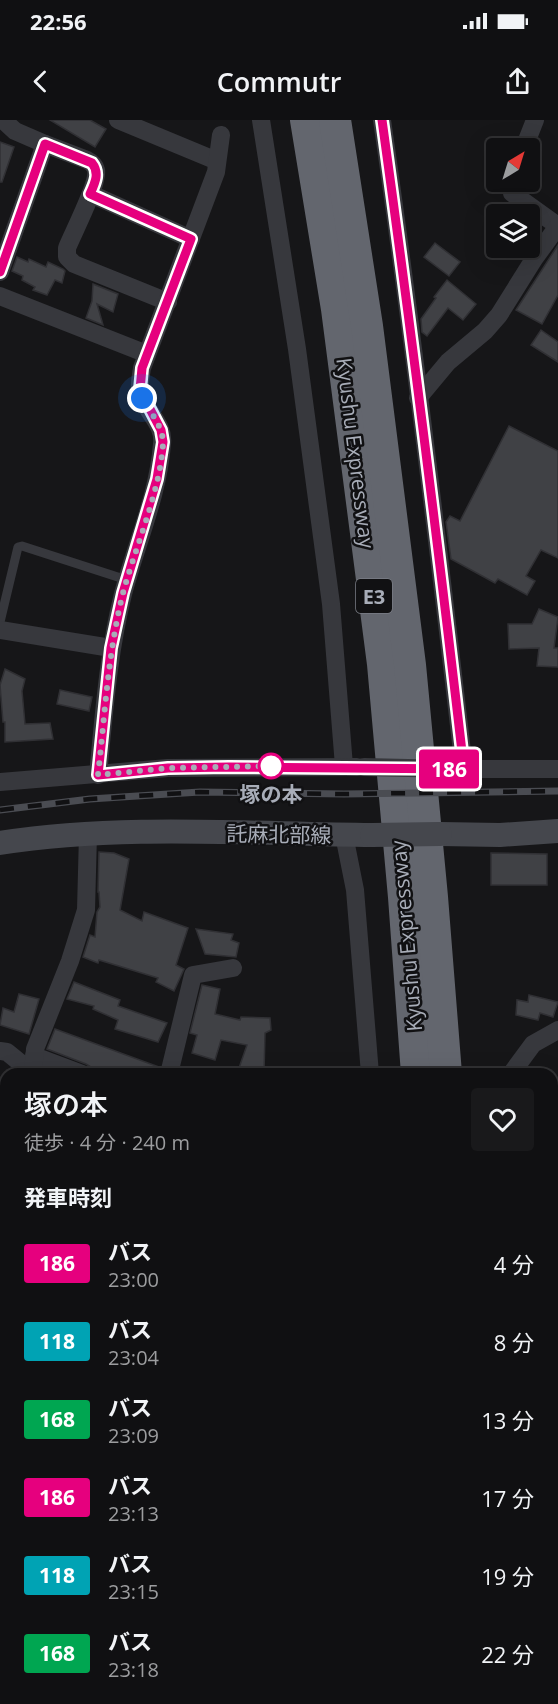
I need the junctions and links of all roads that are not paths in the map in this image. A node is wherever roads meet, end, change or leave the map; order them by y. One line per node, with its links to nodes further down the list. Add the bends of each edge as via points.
1 (3, 120): 10 (street, via 15,131)
2 (118, 120): 11 (street)
3 (261, 120): 25 (street, via 329,592)
4 (306, 120): 40 (highway, Kyushu Expressway / E3, via 337,309 383,664)
5 (335, 120): 41 (highway, Kyushu Expressway / E3, via 367,326 409,653)
6 (382, 120): 20 (street)
7 (535, 120): 9 (street)
8 (221, 135): 11 (street)
9 (528, 138)
10 (45, 144): 13 (street, via 92,163 96,177); 16 (street)
11 (217, 161): 15 (street)
12 (512, 192): 14 (street)
13 (90, 194): 15 (street); 18 (street, via 67,248 67,257 74,264)
14 (558, 226): 20 (street, via 499,315 448,362)
15 (191, 239): 18 (street)
16 (0, 272)
17 (0, 296): 19 (street)
18 (168, 302): 19 (street)
19 (147, 354): 21 (street, via 140,390 161,430 163,442 157,479)
20 (418, 398): 26 (street, via 434,512)
21 (128, 580): 22 (lane, via 18,547); 24 (street)
22 (0, 622)
23 (0, 630): 24 (street)
24 (111, 648): 28 (street)
25 (344, 766): 26 (street, bridge); 28 (street, via 168,768)
26 (458, 769): 27 (street)
27 (558, 769)
28 (98, 775): 29 (street)
29 (0, 782)
30 (558, 831): 32 (main road, 託麻北部線, bridge)
31 (88, 834): 32 (main road, 託麻北部線); 33 (main road, 託麻北部線); 37 (street, via 86,910 35,1049)
32 (344, 835): 39 (street, via 355,890)
33 (0, 843)
34 (233, 968): 38 (street, via 193,975)
35 (558, 1030): 42 (street, via 533,1044)
36 (0, 1051): 37 (street)
37 (34, 1068)
38 (170, 1068)
39 (370, 1068)
40 (417, 1068)
41 (446, 1068)
42 (515, 1068)

